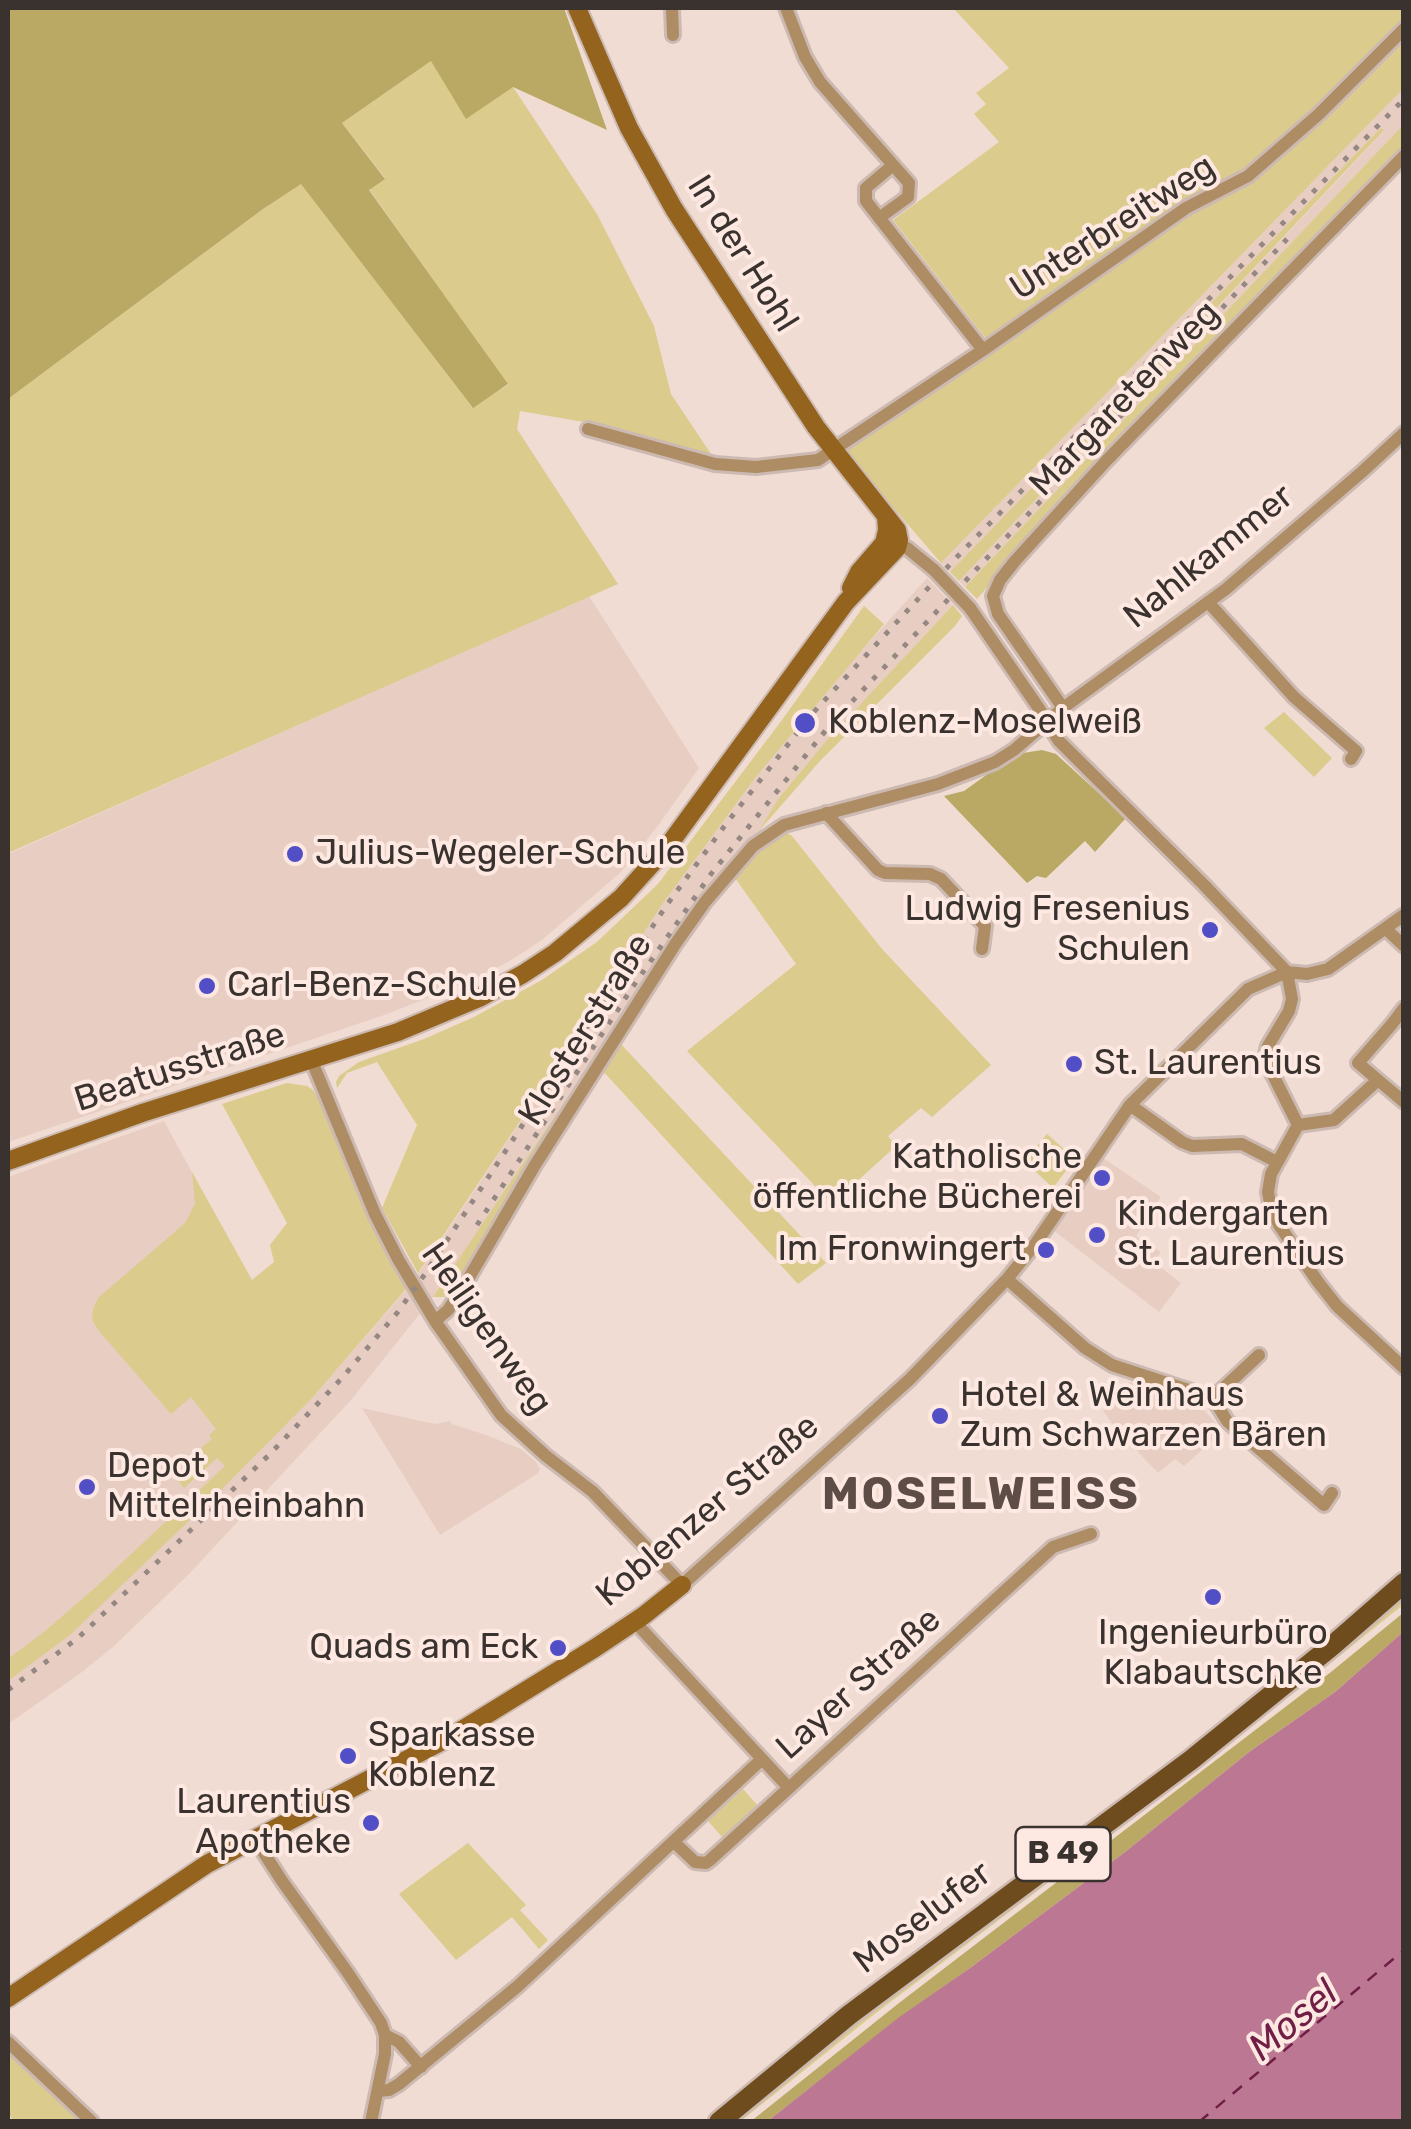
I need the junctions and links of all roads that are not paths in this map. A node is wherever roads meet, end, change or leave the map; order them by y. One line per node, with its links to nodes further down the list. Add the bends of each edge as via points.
1 (576, 8): 12 (street, In der Hohl, via 674,209)
2 (672, 8): 5 (street)
3 (786, 8): 7 (street, via 820,82)
4 (1404, 29): 9 (street, Unterbreitweg, via 1248,176 1186,208)
5 (673, 35)
6 (1404, 156): 15 (street, Margaretenweg, via 1107,460 1000,580 993,596 998,614)
7 (894, 166): 8 (street, via 866,188 866,201); 8 (street, via 910,193)
8 (879, 218): 9 (street)
9 (984, 350): 12 (street, Unterbreitweg)
10 (588, 429): 12 (street, Unterbreitweg, via 743,467 818,460)
11 (1404, 433): 14 (street, Nahlkammer)
12 (834, 451): 13 (street, In der Hohl, via 898,530)
13 (892, 542): 16 (street, bridge, via 934,570 970,608); 25 (street, Beatusstraße, via 892,556 846,602 668,846 597,920 479,998)
14 (1208, 602): 15 (street, Nahlkammer); 17 (street, via 1294,697 1356,751)
15 (1063, 708): 16 (street, Nahlkammer)
16 (1047, 722): 18 (street, Klosterstraße, via 994,762); 23 (street)
17 (1351, 759)
18 (826, 813): 22 (street, via 878,870 941,880 985,926); 33 (street, Klosterstraße, via 784,825 753,846 705,902 467,1281)
19 (1404, 915): 20 (street, Koblenzer Straße)
20 (1386, 929): 21 (street); 23 (street, Koblenzer Straße, via 1328,968)
21 (1404, 946)
22 (982, 950)
23 (1287, 972): 28 (street, Koblenzer Straße, via 1248,989); 29 (street, via 1292,1000 1266,1061)
24 (1404, 1008): 26 (street, via 1358,1063)
25 (312, 1060): 30 (street, Beatusstraße); 33 (street, Heiligenweg, via 375,1214)
26 (1378, 1080): 27 (street); 29 (street, via 1334,1120)
27 (1404, 1102)
28 (1130, 1105): 31 (street, via 1192,1146 1242,1144); 32 (street, Koblenzer Straße)
29 (1298, 1125): 31 (street)
30 (8, 1161)
31 (1277, 1162): 35 (street, via 1268,1192 1279,1225 1338,1306)
32 (1007, 1279): 36 (street, via 1112,1364); 40 (street, Koblenzer Straße, via 910,1379)
33 (435, 1320): 40 (street, Heiligenweg, via 500,1415 593,1492)
34 (1259, 1356): 36 (street)
35 (1404, 1368)
36 (1213, 1398): 37 (street, via 1227,1421 1324,1504)
37 (1332, 1493)
38 (1090, 1534): 43 (street, Layer Straße, via 1053,1547)
39 (1404, 1583): 53 (main road, Moselufer / B 49, via 1191,1760 849,2015)
40 (682, 1585): 41 (street, Koblenzer Straße)
41 (634, 1622): 42 (street); 44 (street, Koblenzer Straße, via 452,1736)
42 (762, 1760): 43 (street); 45 (street, Layer Straße)
43 (789, 1788): 45 (street, Layer Straße, via 706,1863 695,1862)
44 (255, 1839): 46 (street, Koblenzer Straße); 47 (street)
45 (674, 1842): 49 (street, Layer Straße)
46 (8, 1998)
47 (385, 2036): 49 (street); 50 (street)
48 (8, 2042): 51 (street)
49 (421, 2066): 50 (street, Layer Straße, via 394,2088)
50 (378, 2091): 52 (street)
51 (92, 2122)
52 (371, 2122)
53 (719, 2122)

